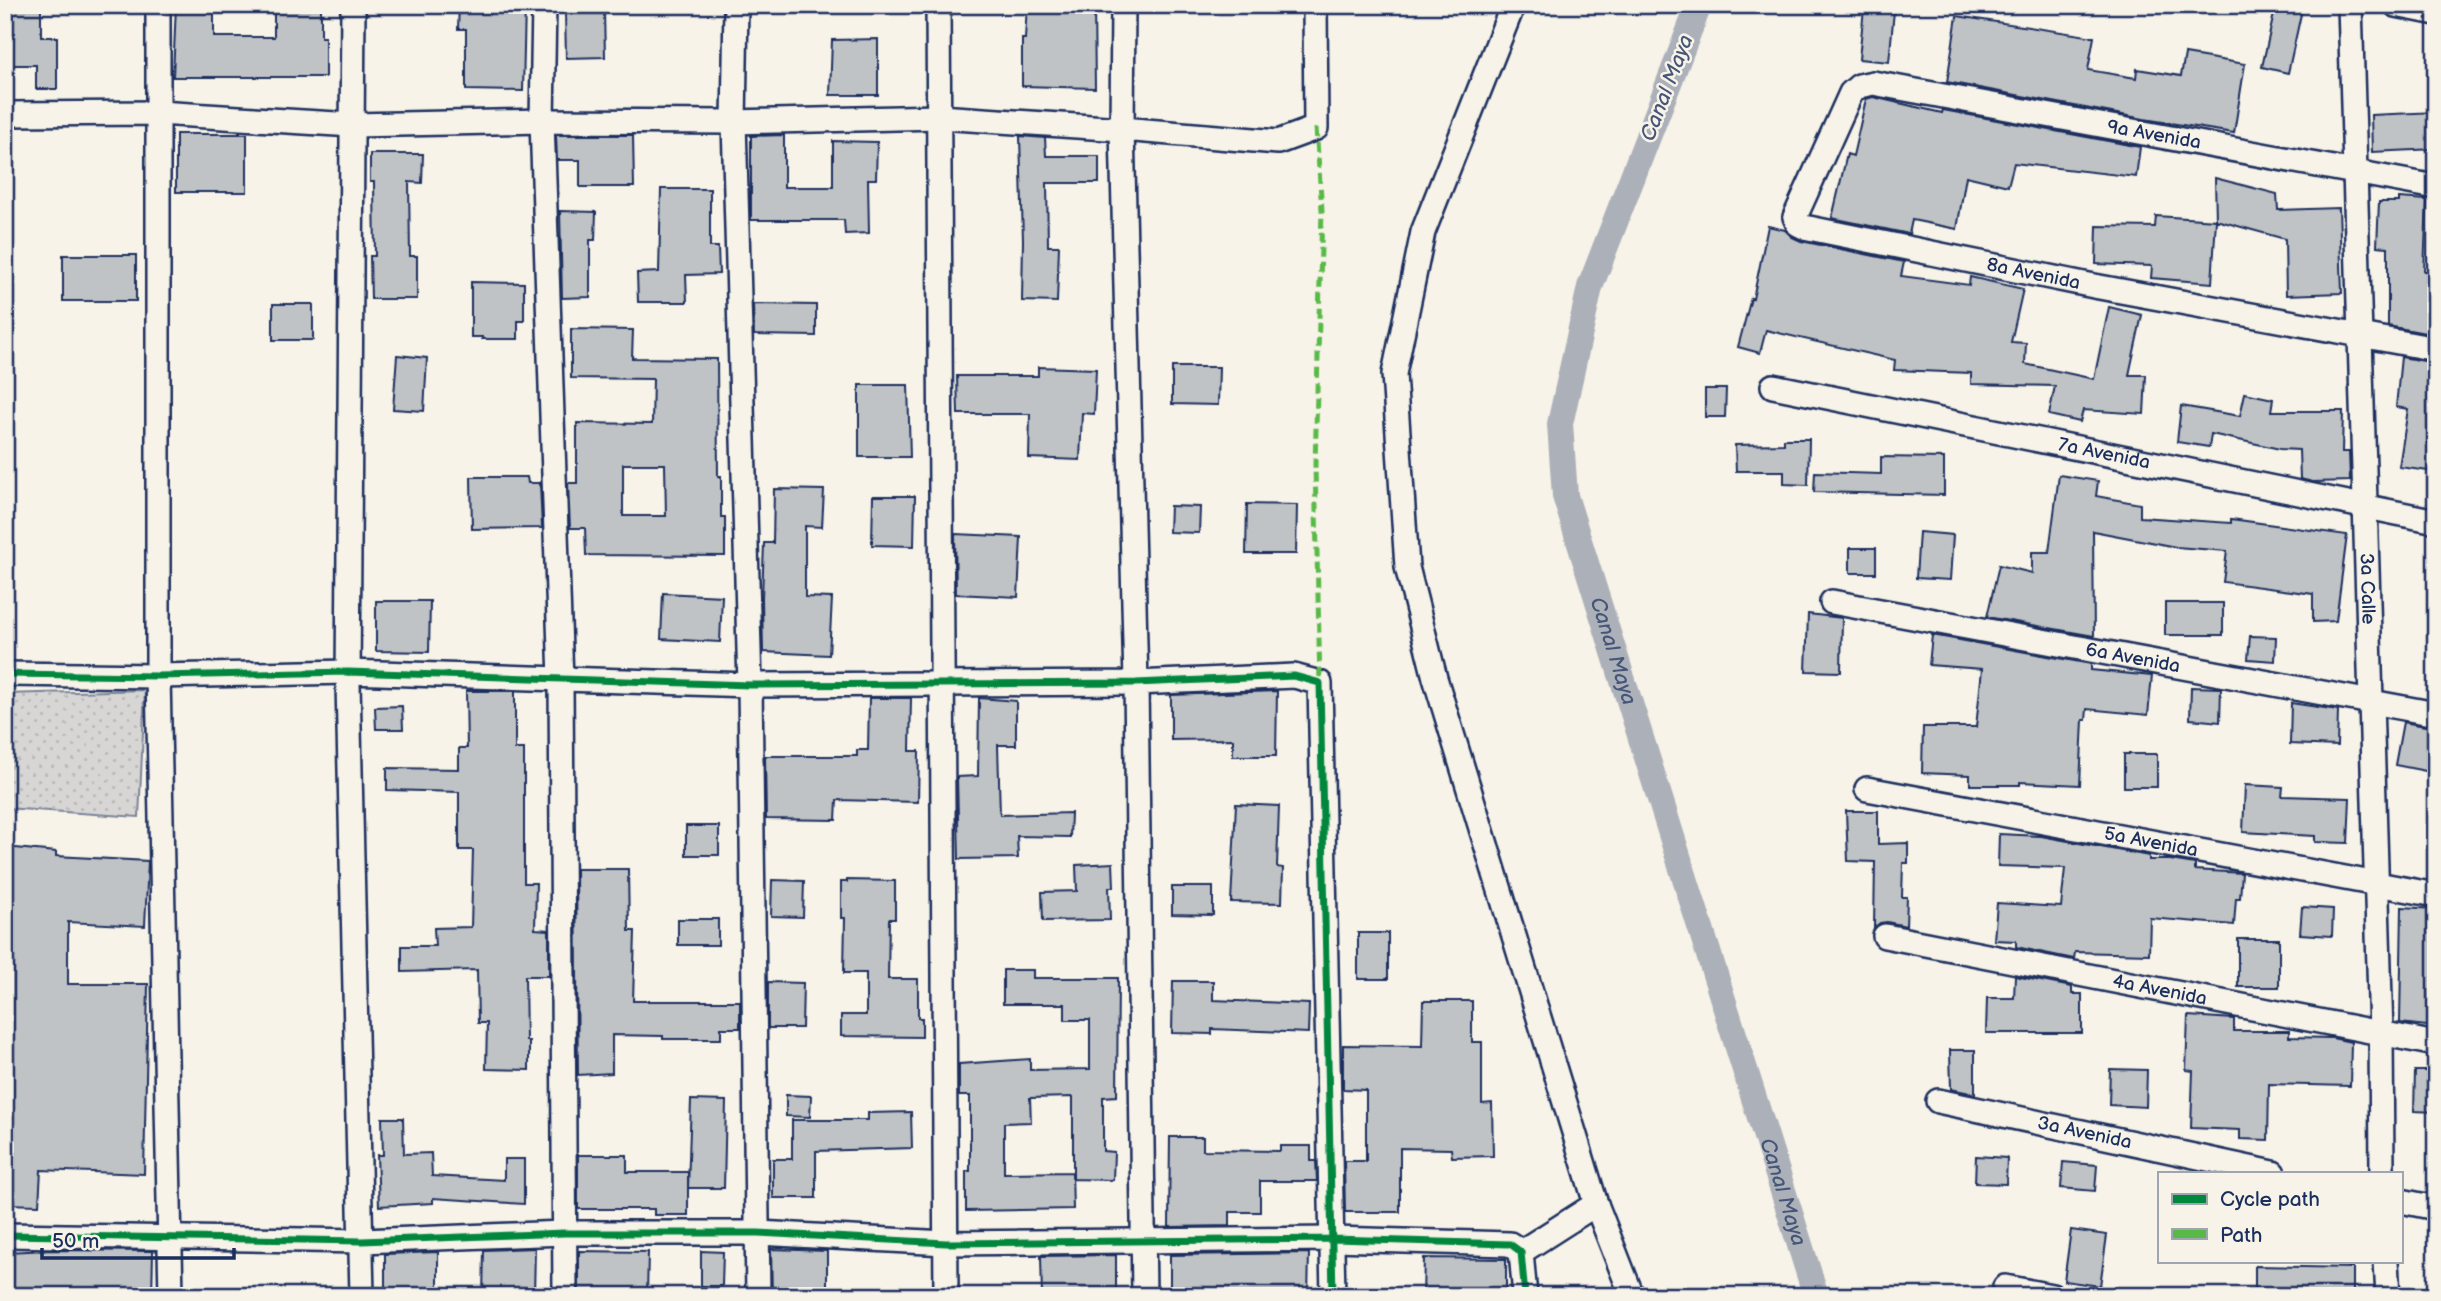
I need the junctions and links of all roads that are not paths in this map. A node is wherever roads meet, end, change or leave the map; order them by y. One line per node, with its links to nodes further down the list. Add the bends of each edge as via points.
1 (158, 5): 13 (street)
2 (353, 5): 18 (street)
3 (544, 5): 16 (street)
4 (736, 5): 17 (street)
5 (938, 5): 15 (street)
6 (1123, 5): 19 (street)
7 (1315, 5): 19 (street, via 1317,128 1278,142)
8 (1513, 5): 47 (street, via 1423,232 1394,374 1407,567 1435,678)
9 (2350, 5): 20 (street, 3a Calle)
10 (2396, 5): 11 (street)
11 (2436, 13)
12 (1873, 83): 20 (street, 9a Avenida); 22 (street, 8a Avenida, via 1851,93 1795,217 1798,224 2094,286)
13 (158, 113): 14 (street); 18 (street); 30 (street)
14 (5, 114)
15 (939, 117): 17 (street); 19 (street); 34 (street)
16 (542, 121): 17 (street); 18 (street); 31 (street)
17 (734, 122): 33 (street)
18 (354, 125): 28 (street)
19 (1122, 129): 32 (street)
20 (2355, 171): 21 (street, 9a Avenida); 22 (street, 3a Calle)
21 (2436, 187)
22 (2360, 334): 23 (street, 8a Avenida); 25 (street, 3a Calle)
23 (2436, 349)
24 (1773, 386): 25 (street, 7a Avenida)
25 (2365, 507): 26 (street, 7a Avenida); 35 (street, 3a Calle)
26 (2436, 521)
27 (1832, 602): 35 (street, 6a Avenida)
28 (348, 672): 30 (street); 31 (street); 54 (street)
29 (5, 674): 30 (street)
30 (158, 676): 52 (street)
31 (561, 680): 33 (street); 49 (street)
32 (1136, 683): 34 (street); 53 (street, via 1294,676 1320,683); 55 (street)
33 (750, 685): 34 (street); 50 (street)
34 (941, 685): 56 (street)
35 (2371, 702): 36 (street, 6a Avenida); 38 (street, 3a Calle)
36 (2436, 714)
37 (1867, 789): 38 (street, 5a Avenida)
38 (2376, 884): 39 (street, 5a Avenida); 41 (street, 3a Calle)
39 (2436, 895)
40 (1885, 936): 41 (street, 4a Avenida)
41 (2381, 1033): 42 (street, 4a Avenida); 45 (street, 3a Calle)
42 (2436, 1044)
43 (1938, 1101): 44 (street, 3a Avenida)
44 (2268, 1172)
45 (2382, 1172)
46 (2402, 1201): 48 (street)
47 (1597, 1204): 57 (street); 68 (street)
48 (2436, 1208)
49 (564, 1233): 50 (street); 54 (street); 62 (street)
50 (758, 1233): 56 (street); 63 (street)
51 (5, 1235): 52 (street)
52 (170, 1238): 54 (street); 60 (street)
53 (1333, 1239): 55 (street); 57 (street, via 1510,1244); 66 (street)
54 (362, 1241): 61 (street)
55 (1144, 1242): 56 (street); 65 (street)
56 (946, 1243): 64 (street)
57 (1521, 1252): 67 (street)
58 (2386, 1262): 70 (street)
59 (2005, 1287): 69 (street)
60 (171, 1296)
61 (362, 1296)
62 (565, 1296)
63 (758, 1296)
64 (946, 1296)
65 (1144, 1296)
66 (1333, 1296)
67 (1525, 1296)
68 (1632, 1296)
69 (2052, 1296)
70 (2388, 1296)

